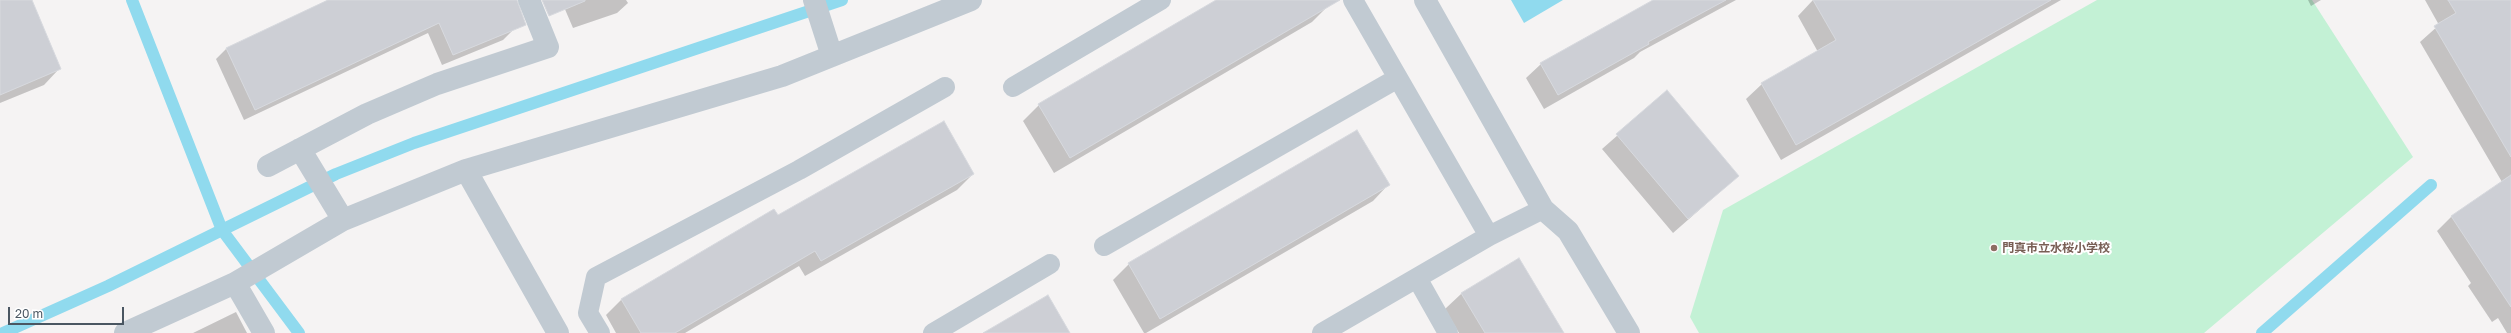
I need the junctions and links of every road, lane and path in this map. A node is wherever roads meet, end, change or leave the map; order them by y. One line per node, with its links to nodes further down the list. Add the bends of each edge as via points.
1 (529, 0): 11 (street, via 548,47 437,84 367,114)
2 (814, 0): 7 (street)
3 (971, 0): 7 (street)
4 (1161, 0): 10 (lane)
5 (1353, 0): 8 (lane)
6 (1425, 0): 14 (street)
7 (832, 56): 13 (street, via 782,76)
8 (1398, 78): 16 (lane); 17 (lane)
9 (945, 87): 24 (lane, via 799,170 596,277 588,313)
10 (1013, 87)
11 (300, 149): 12 (street); 15 (street)
12 (268, 166)
13 (466, 170): 15 (street); 23 (street)
14 (1543, 209): 16 (lane); 28 (street, via 1568,231)
15 (343, 220): 20 (street)
16 (1489, 236): 19 (lane)
17 (1104, 246)
18 (1050, 264): 25 (lane)
19 (1417, 278): 26 (lane); 27 (lane)
20 (235, 283): 21 (street); 22 (street)
21 (125, 333)
22 (264, 333)
23 (558, 333)
24 (600, 333)
25 (933, 333)
26 (1322, 333)
27 (1448, 333)
28 (1629, 333)

